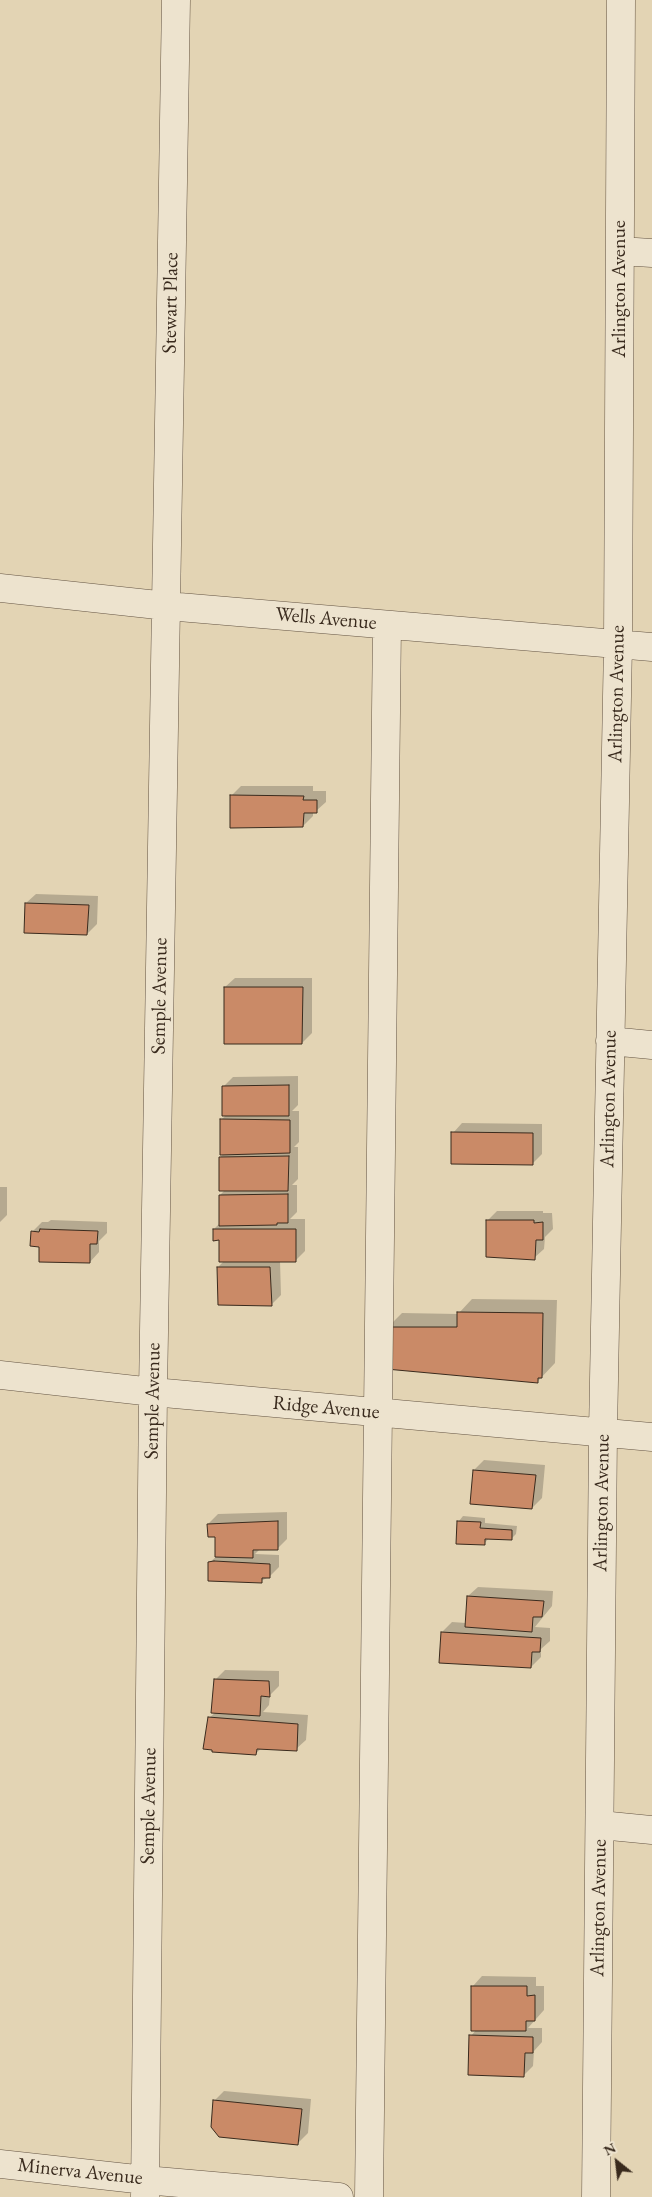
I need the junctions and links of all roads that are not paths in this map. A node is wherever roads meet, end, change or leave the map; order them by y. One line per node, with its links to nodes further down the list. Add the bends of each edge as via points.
1 (176, 0): 6 (street, Stewart Place)
2 (621, 0): 3 (street, Arlington Avenue)
3 (620, 251): 4 (street); 8 (street, Arlington Avenue)
4 (652, 253)
5 (0, 588): 6 (street, Wells Avenue)
6 (167, 606): 7 (street, Wells Avenue); 13 (street, Semple Avenue)
7 (388, 624): 8 (street, Wells Avenue); 14 (street)
8 (618, 644): 9 (street, Wells Avenue); 10 (street, Arlington Avenue)
9 (652, 647)
10 (610, 1041): 11 (street); 15 (street, Arlington Avenue)
11 (652, 1045)
12 (0, 1375): 13 (street, Ridge Avenue)
13 (153, 1392): 14 (street, Ridge Avenue); 20 (street, Semple Avenue)
14 (377, 1412): 15 (street, Ridge Avenue); 22 (street)
15 (603, 1432): 16 (street, Ridge Avenue); 17 (street, Arlington Avenue)
16 (652, 1437)
17 (600, 1825): 18 (street); 23 (street, Arlington Avenue)
18 (652, 1830)
19 (0, 2164): 20 (street, Minerva Avenue)
20 (145, 2188): 21 (street, Minerva Avenue)
21 (338, 2197)
22 (369, 2197)
23 (596, 2197)

